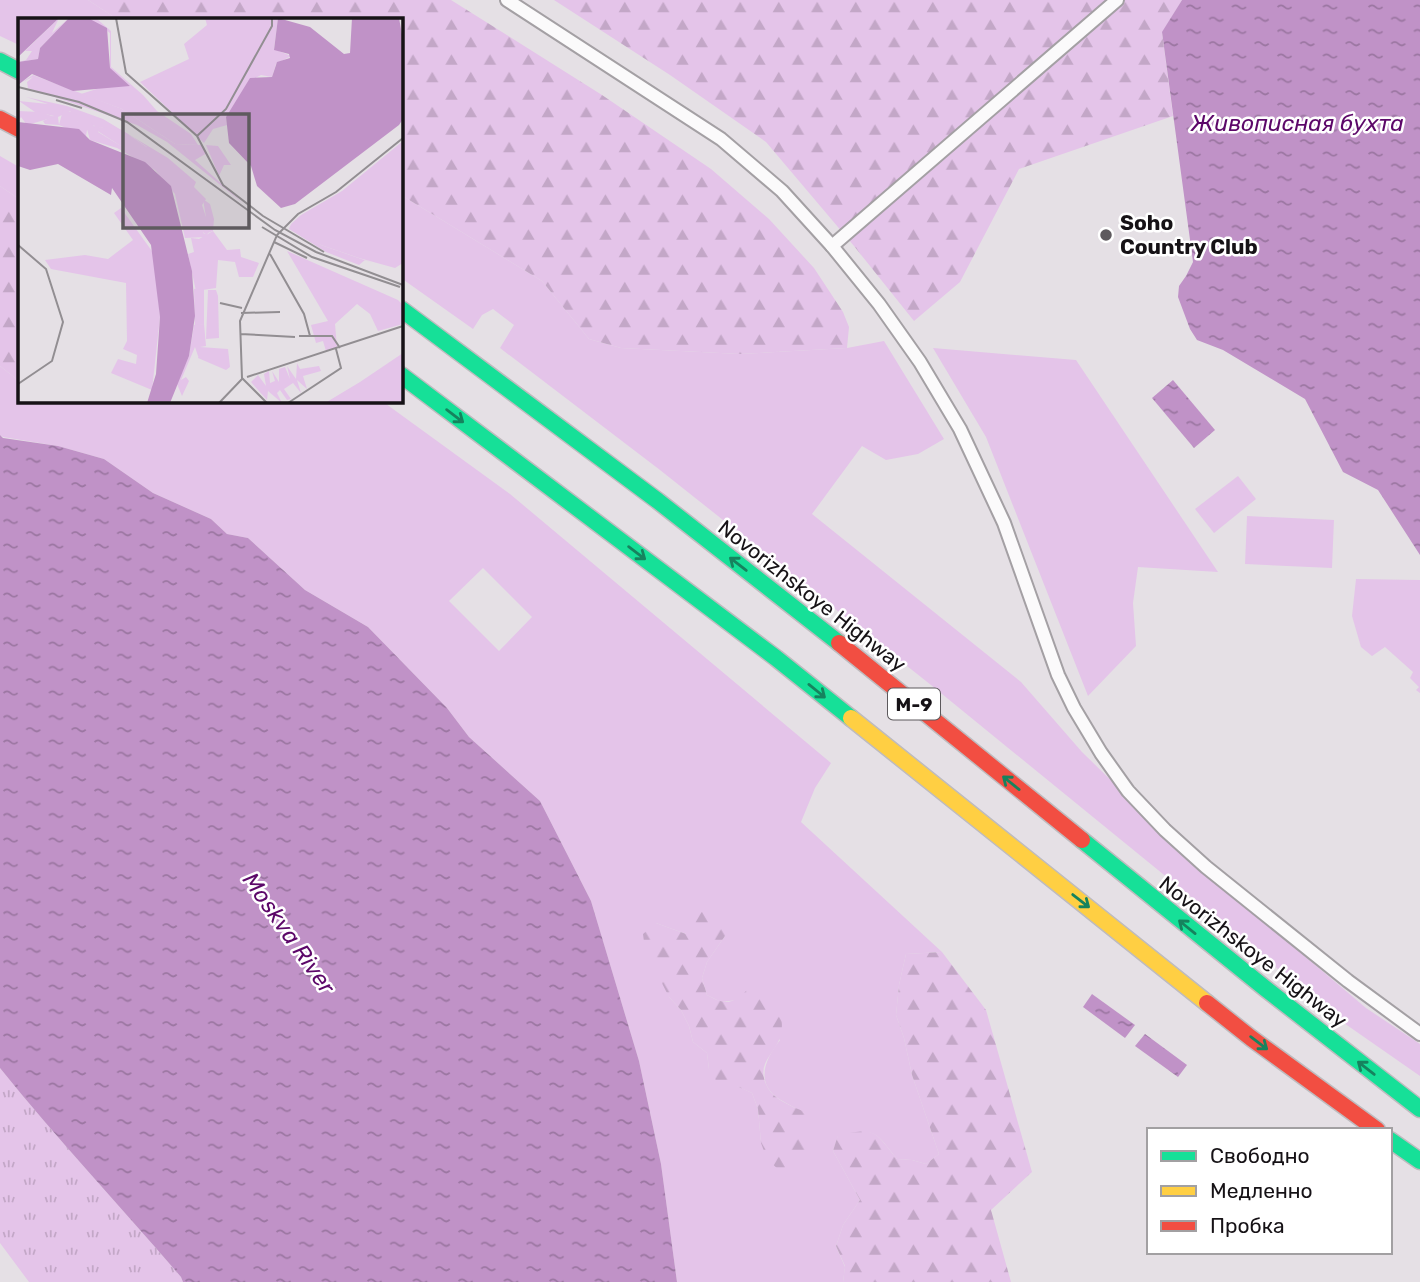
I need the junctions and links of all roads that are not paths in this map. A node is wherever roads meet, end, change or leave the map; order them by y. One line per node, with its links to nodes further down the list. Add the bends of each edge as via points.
1 (507, 0): 7 (street, via 720,139 782,191)
2 (1117, 0): 7 (street)
3 (0, 61): 4 (highway)
4 (18, 70)
5 (0, 119): 6 (highway)
6 (18, 128)
7 (832, 246): 10 (street, via 920,362 960,429 1004,523 1058,675 1128,791 1206,867)
8 (402, 310): 11 (highway, Novorizhskoye Highway / М-9, one-way to 8, via 1183,924 810,619)
9 (402, 376): 12 (highway, М-9, one-way to 12, via 776,658 1251,1038)
10 (1420, 1034)
11 (1420, 1109)
12 (1374, 1128)
13 (1392, 1141): 14 (highway)
14 (1420, 1161)

